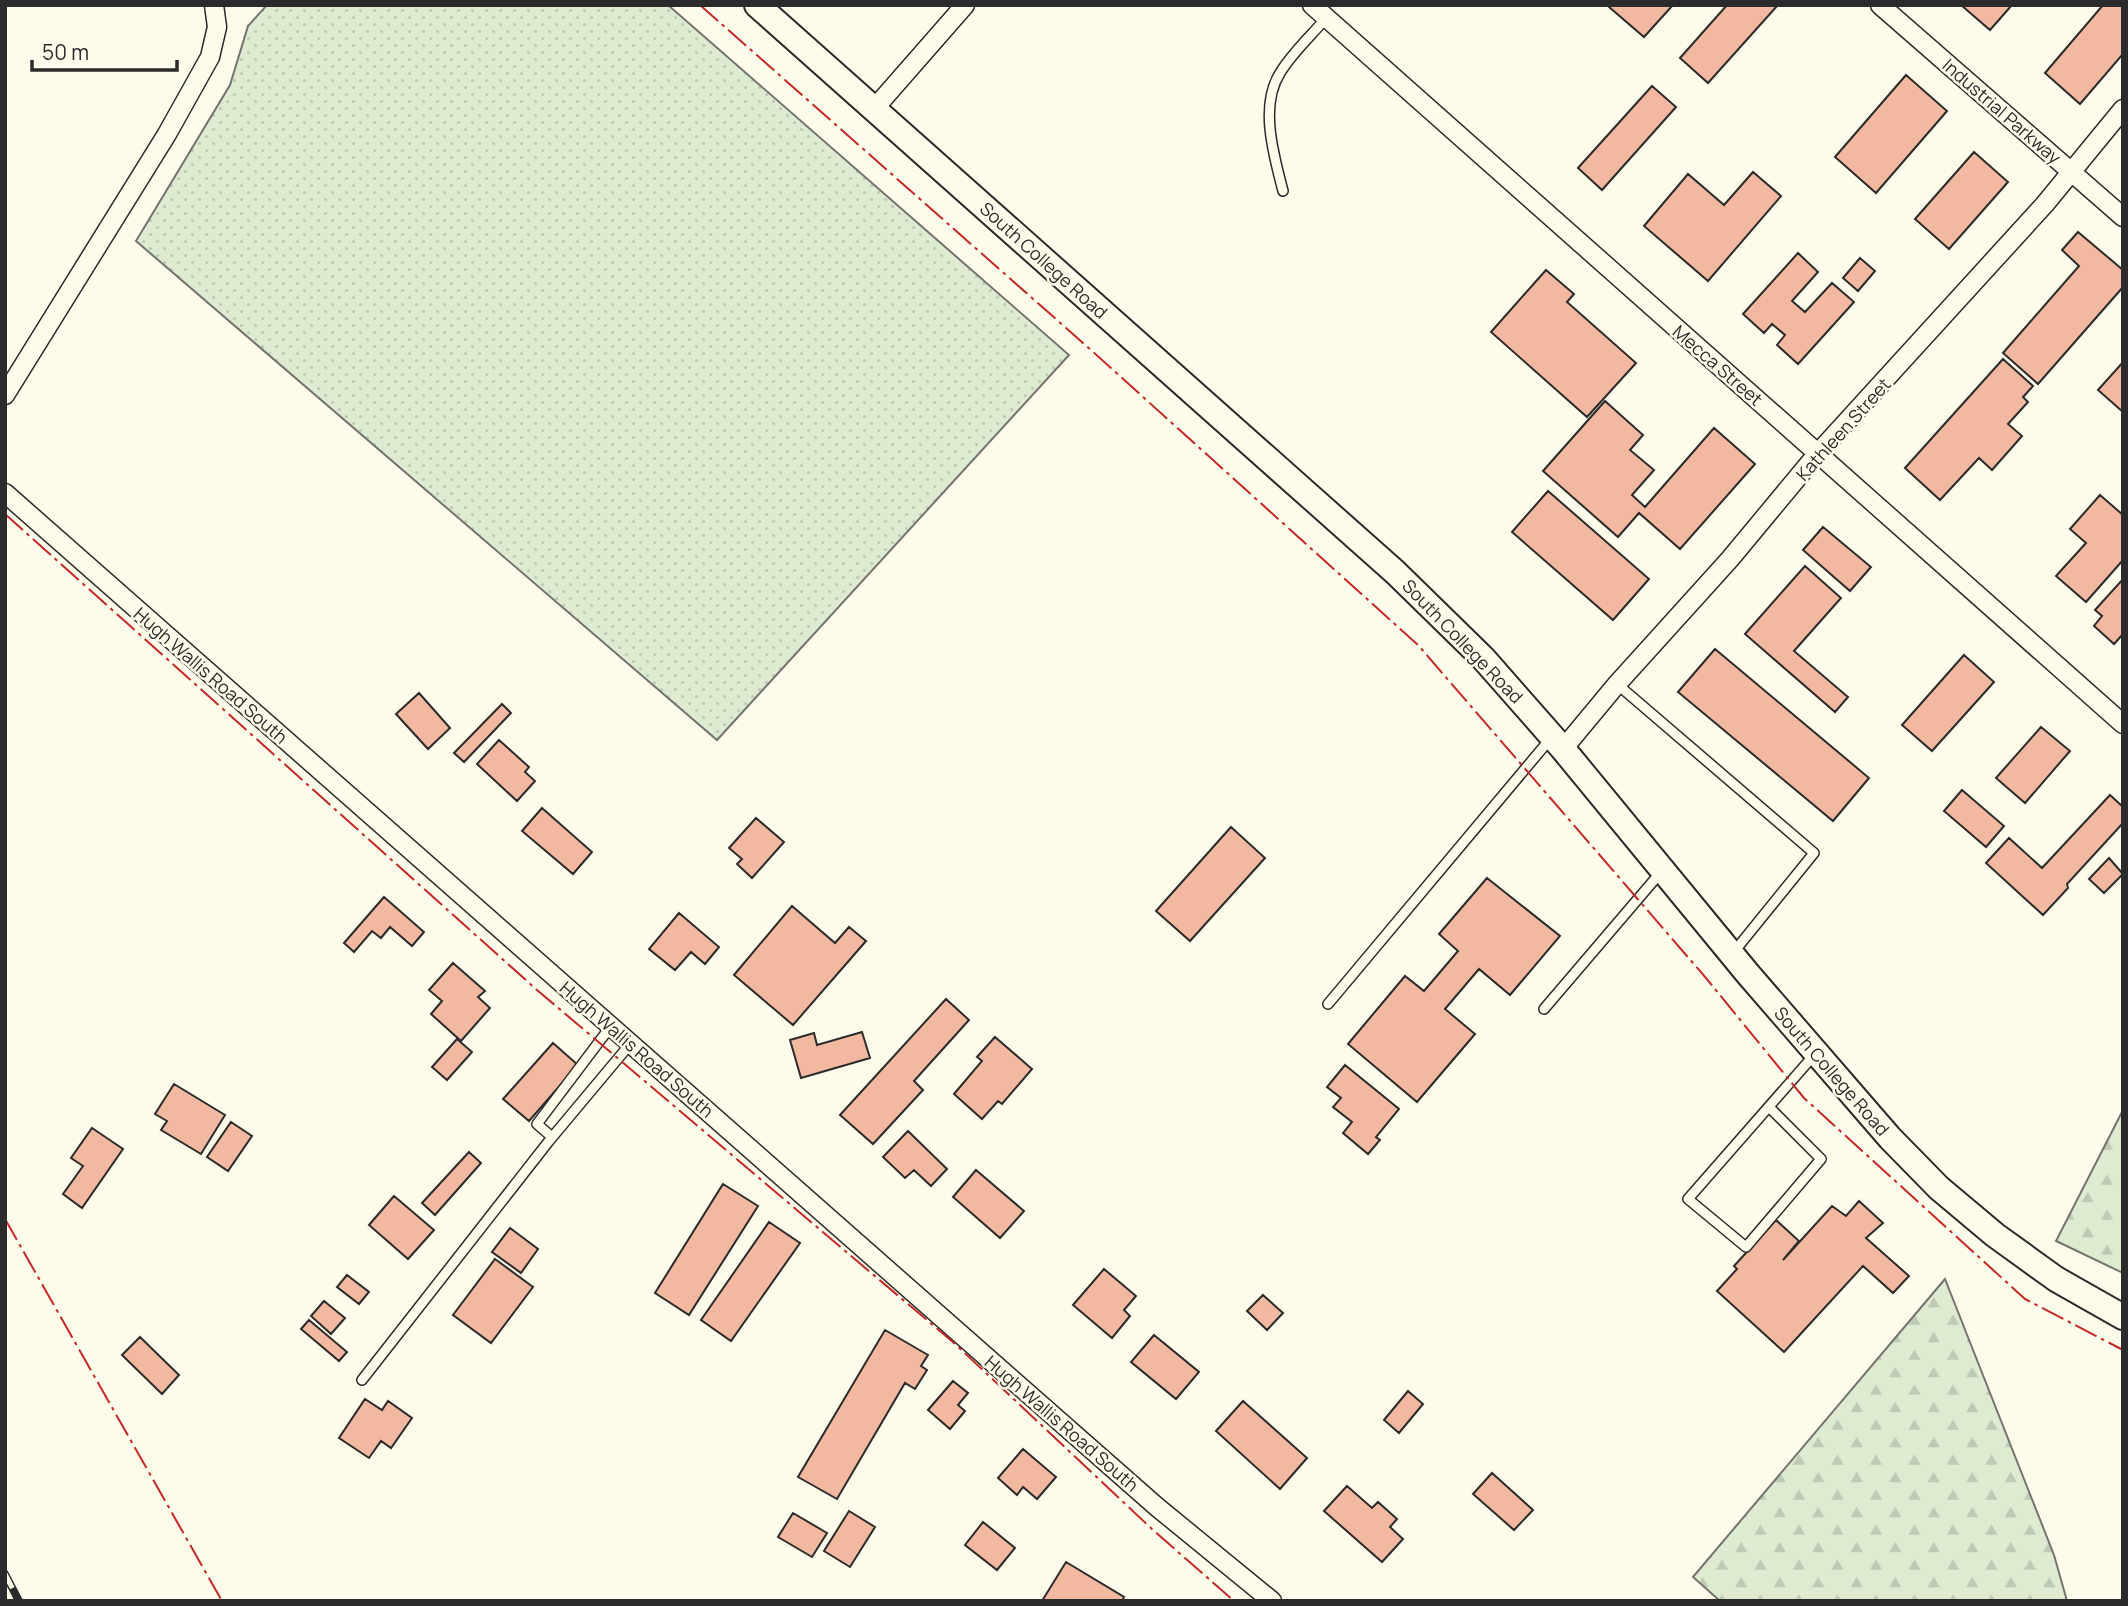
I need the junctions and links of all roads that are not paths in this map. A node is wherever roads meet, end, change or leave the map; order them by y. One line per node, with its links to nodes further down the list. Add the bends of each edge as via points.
1 (214, 5): 12 (street, via 217,26 210,57)
2 (757, 5): 7 (street, South College Road)
3 (965, 5): 7 (street)
4 (1312, 5): 6 (street, Mecca Street)
5 (1880, 5): 9 (street, Industrial Parkway)
6 (1326, 18): 10 (lane, via 1279,74 1271,95 1271,127); 13 (street, Mecca Street)
7 (874, 109): 17 (street, South College Road, via 1395,572 1483,657)
8 (2123, 109): 9 (street, Kathleen Street)
9 (2072, 172): 11 (street, Industrial Parkway); 13 (street, Kathleen Street)
10 (1283, 191)
11 (2123, 217)
12 (5, 395)
13 (1818, 453): 15 (street, Kathleen Street); 16 (street, Mecca Street)
14 (5, 493): 22 (street, Hugh Wallis Road South)
15 (1617, 684): 17 (street, Kathleen Street); 19 (lane, via 1814,853)
16 (2123, 724)
17 (1558, 743): 18 (street, South College Road); 20 (lane)
18 (1662, 871): 19 (street, South College Road); 21 (lane)
19 (1732, 954): 24 (street, South College Road)
20 (1328, 1004)
21 (1544, 1009)
22 (611, 1026): 23 (street, Hugh Wallis Road South); 26 (lane, via 537,1124)
23 (631, 1043): 26 (lane); 29 (street, Hugh Wallis Road South, via 1157,1507)
24 (1816, 1053): 25 (lane); 27 (street, South College Road, via 1939,1188 1995,1236 2056,1279)
25 (1769, 1107): 25 (lane, via 1688,1199 1746,1247 1821,1158)
26 (552, 1137): 28 (lane)
27 (2123, 1317)
28 (362, 1380)
29 (1272, 1601)

